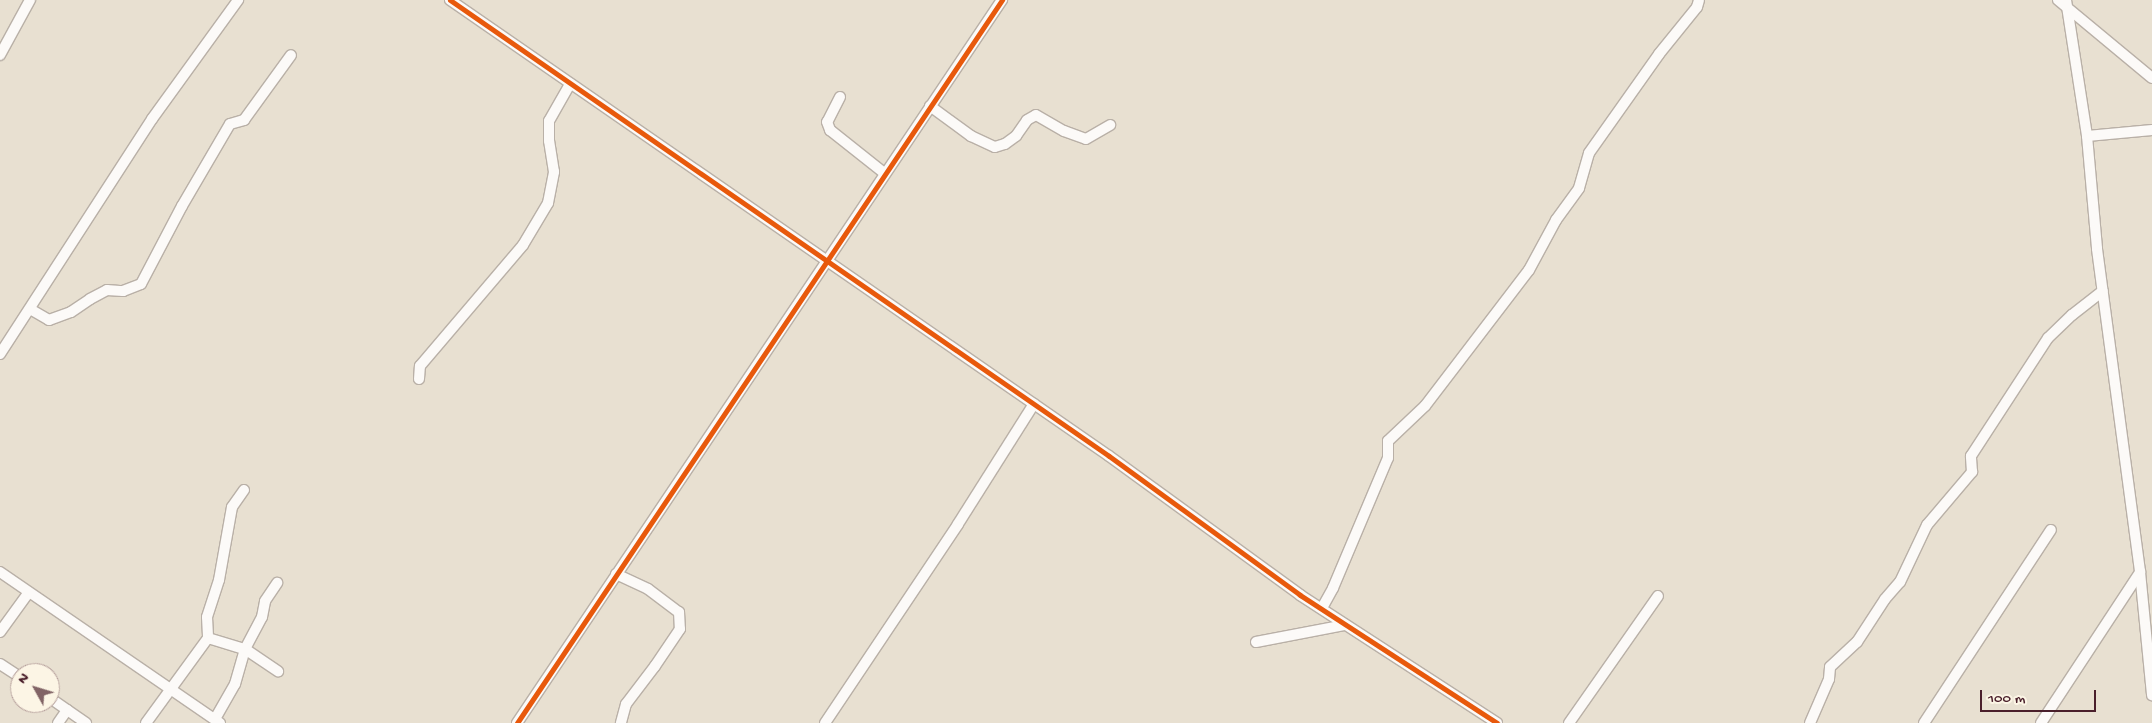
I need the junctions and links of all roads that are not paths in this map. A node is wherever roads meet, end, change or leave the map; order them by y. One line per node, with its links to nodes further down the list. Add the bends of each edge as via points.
1 (30, 0): 10 (street)
2 (246, 0): 7 (street)
3 (450, 0): 12 (street)
4 (1002, 0): 14 (street)
5 (1699, 0): 33 (street, via 1589,152 1578,188 1529,270 1425,406 1388,441 1388,458)
6 (2058, 0): 8 (street)
7 (236, 3): 21 (street, via 152,119)
8 (2066, 4): 11 (street); 17 (street)
9 (291, 55): 21 (street, via 244,120 230,124 141,284 122,291 107,290 71,312 49,320)
10 (0, 56)
11 (2152, 78)
12 (570, 84): 19 (street); 23 (street, via 548,121 554,172 548,203 523,245 420,366)
13 (840, 97): 18 (street, via 827,122 830,130)
14 (930, 106): 15 (street, via 971,136 994,147 1016,136 1027,120 1036,114 1064,131 1086,139); 18 (street)
15 (1110, 124)
16 (2152, 130): 17 (street)
17 (2087, 136): 20 (street)
18 (884, 173): 19 (street)
19 (829, 260): 24 (street, via 896,311); 29 (street)
20 (2103, 291): 28 (street); 53 (street, via 2048,338 1971,456 1972,472 1927,525 1900,582 1857,642 1830,667 1829,679)
21 (30, 308): 22 (street)
22 (0, 354)
23 (419, 379)
24 (1034, 404): 33 (street); 50 (street)
25 (244, 490): 36 (street, via 232,508 219,580 207,617)
26 (2051, 530): 54 (street)
27 (0, 572): 31 (street)
28 (2140, 572): 41 (street); 55 (street)
29 (616, 574): 48 (street); 49 (street, via 648,589 679,612 680,629 626,704)
30 (277, 583): 38 (street, via 265,601 262,617)
31 (29, 592): 35 (street); 40 (street)
32 (1658, 596): 52 (street)
33 (1322, 608): 34 (street)
34 (1345, 625): 37 (street); 51 (street)
35 (0, 632)
36 (208, 638): 38 (street); 40 (street)
37 (1256, 642)
38 (246, 649): 39 (street); 44 (street)
39 (278, 671)
40 (171, 690): 44 (street); 47 (street)
41 (2152, 695)
42 (60, 705): 43 (street)
43 (67, 710): 45 (street); 46 (street)
44 (218, 721)
45 (58, 723)
46 (86, 723)
47 (146, 723)
48 (517, 723)
49 (621, 723)
50 (825, 723)
51 (1497, 723)
52 (1569, 723)
53 (1810, 723)
54 (1924, 723)
55 (2041, 723)

